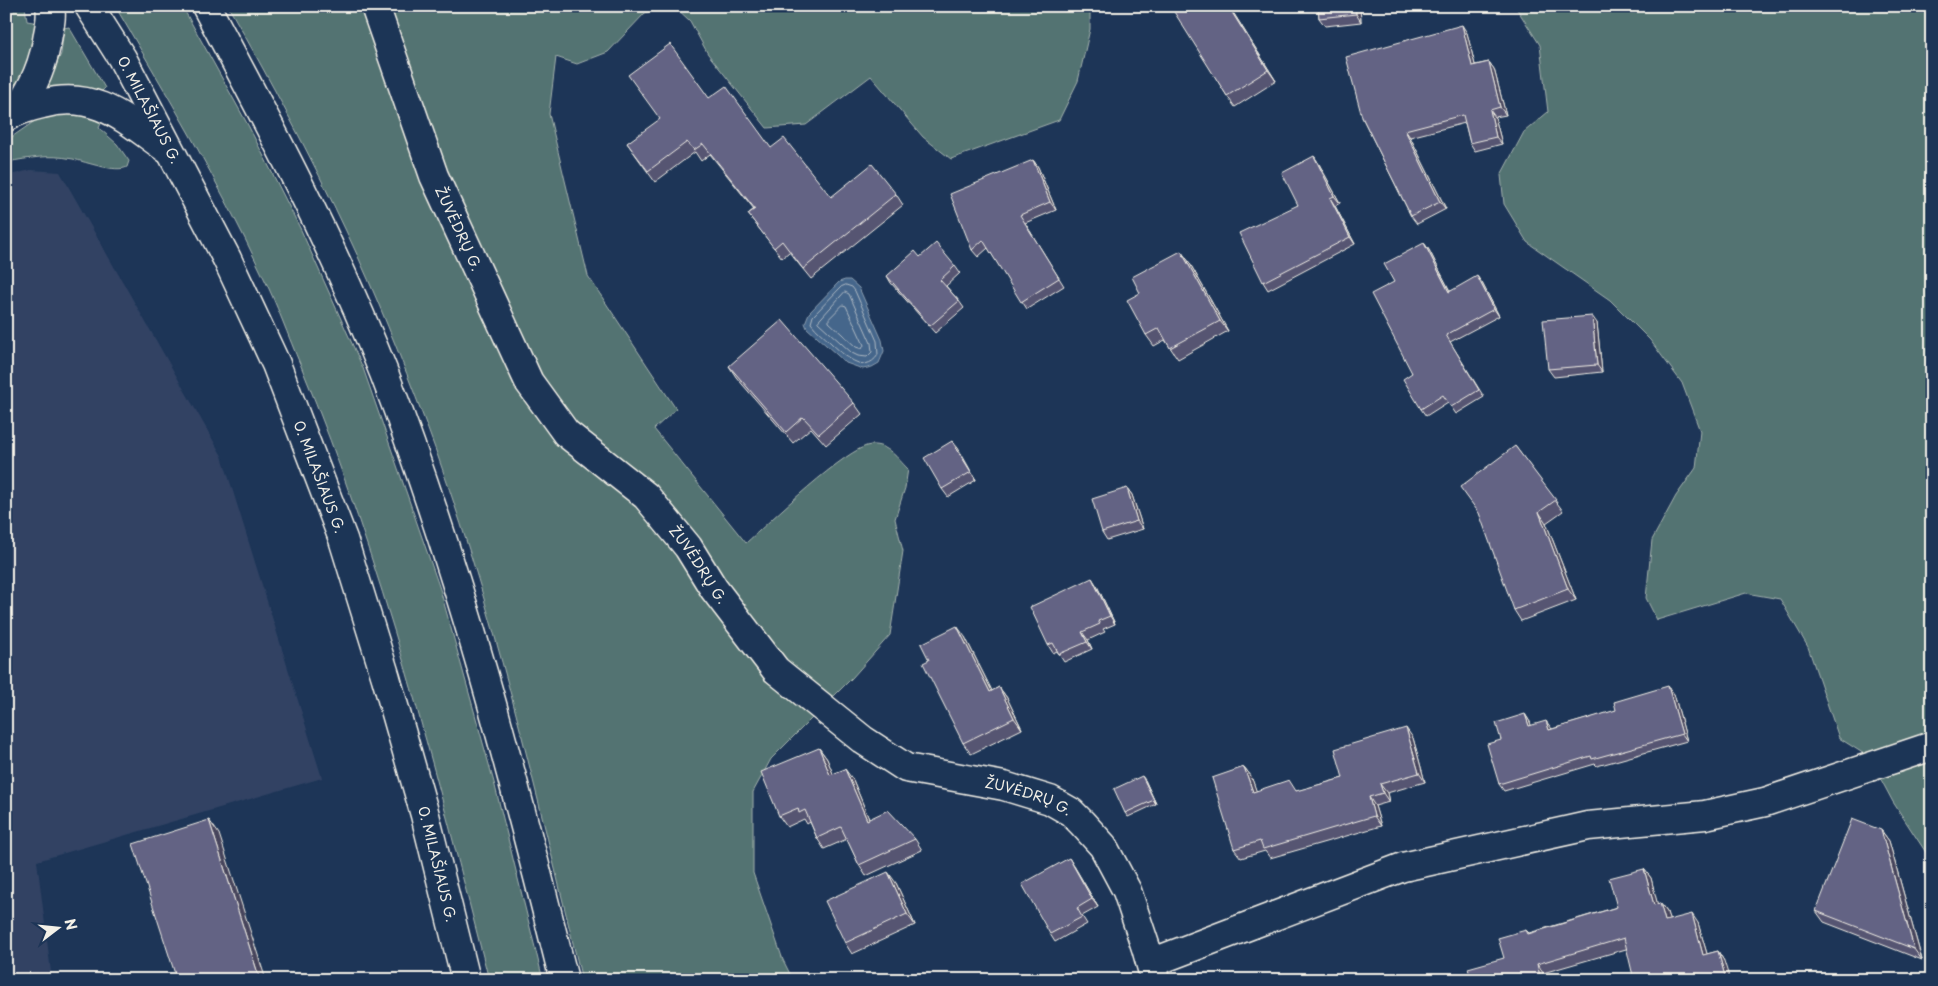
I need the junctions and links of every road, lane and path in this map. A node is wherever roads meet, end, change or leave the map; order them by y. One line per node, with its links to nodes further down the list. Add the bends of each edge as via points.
1 (50, 6): 5 (main road, via 46,52 34,84)
2 (90, 6): 6 (main road, O. MILAŠIAUS G., via 122,58)
3 (206, 6): 10 (main road, via 283,150 342,272 384,373 438,523 473,634 517,791)
4 (374, 6): 8 (main road, ŽUVĖDRŲ G., via 434,176 482,283 529,382 566,433 646,496 688,546 714,589 776,670 863,740 906,768 1013,789 1050,800 1077,817 1103,846 1127,891)
5 (12, 114): 6 (main road, via 59,99 81,100 110,109)
6 (170, 151): 9 (main road, O. MILAŠIAUS G., via 227,259 276,364 343,540 392,696)
7 (1932, 746): 8 (main road, via 1765,802 1705,814 1588,826 1403,868)
8 (1153, 971)
9 (466, 980)
10 (564, 980)

